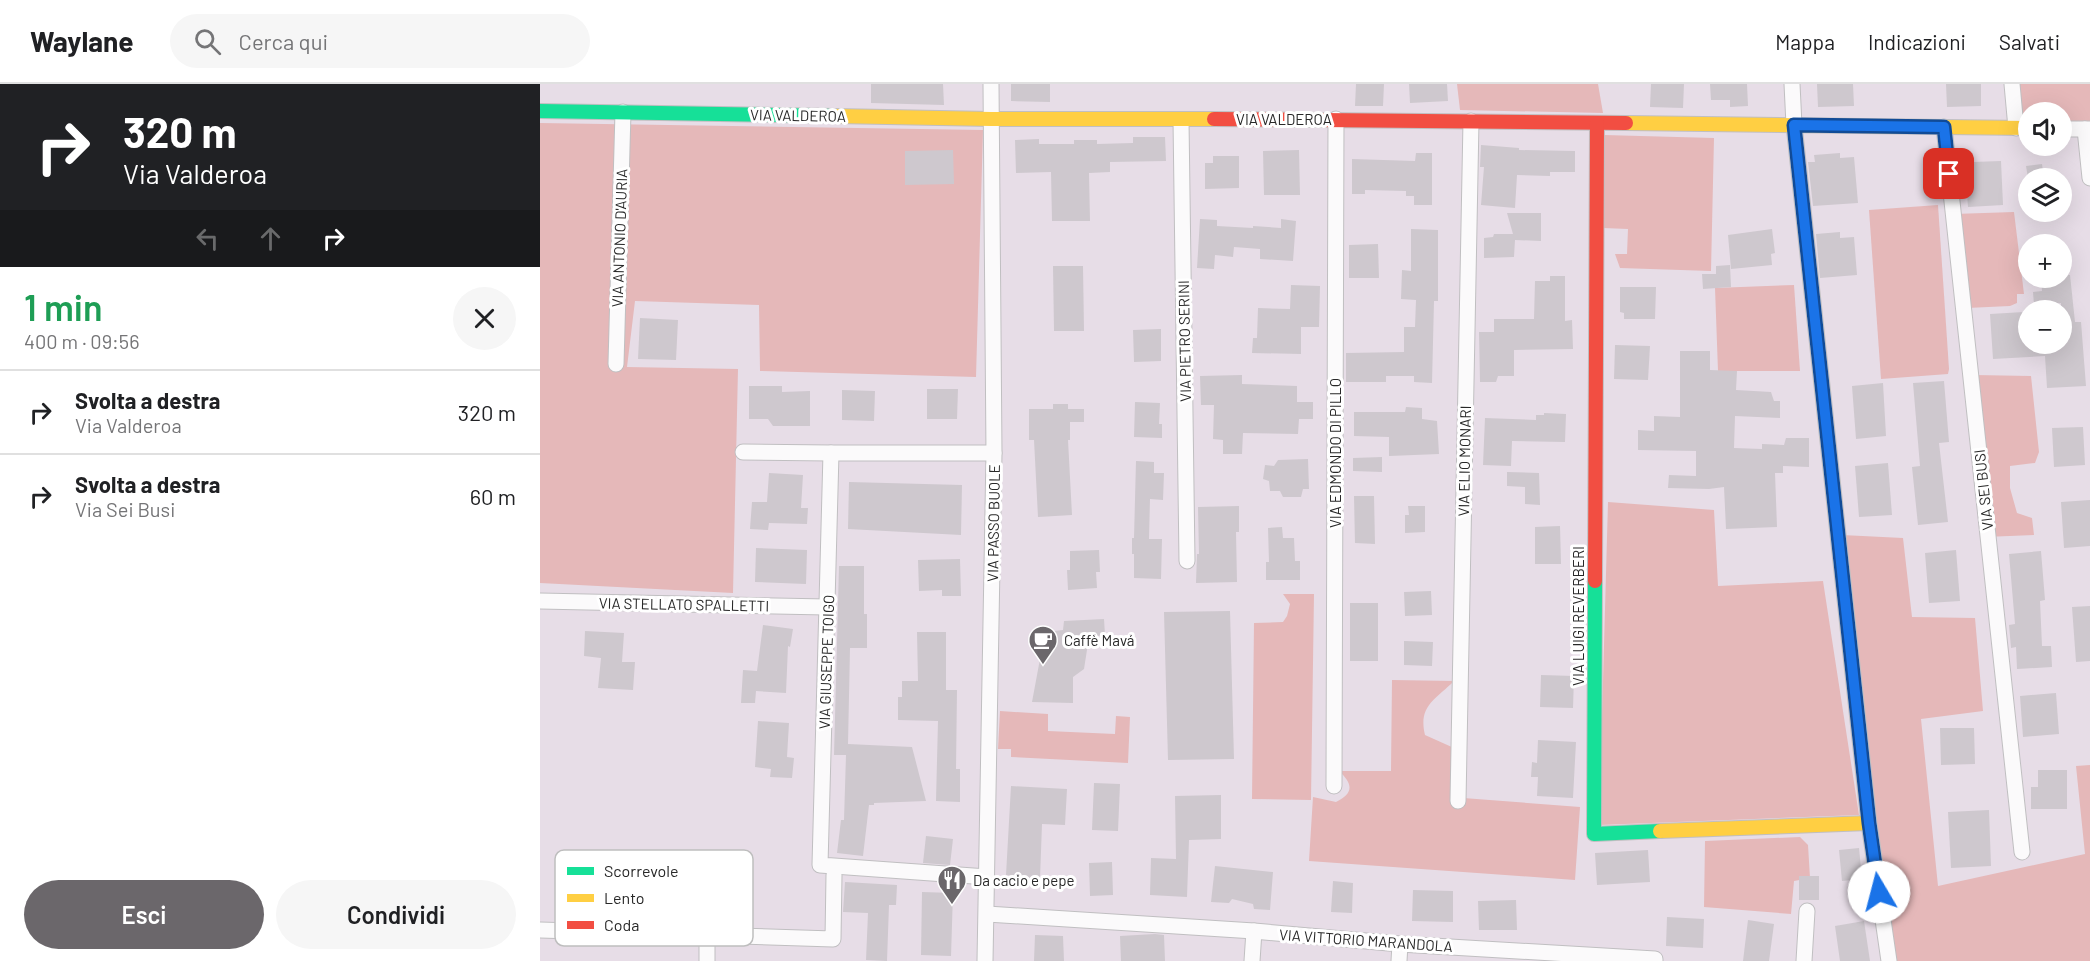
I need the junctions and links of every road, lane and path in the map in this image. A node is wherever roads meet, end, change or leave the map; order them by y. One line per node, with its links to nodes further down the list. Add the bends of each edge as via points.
1 (991, 84): 7 (street, VIA PASSO BUOLE)
2 (1792, 84): 12 (street)
3 (2012, 84): 4 (street)
4 (2018, 110)
5 (540, 111): 6 (street, VIA VALDEROA)
6 (623, 112): 7 (street, VIA VALDEROA); 17 (street, VIA ANTONIO D'AURIA)
7 (991, 119): 9 (street, VIA VALDEROA); 20 (street, VIA PASSO BUOLE)
8 (1336, 119): 9 (street, VIA VALDEROA); 10 (street, VIA VALDEROA); 24 (street, VIA EDMONDO DI PILLO)
9 (1181, 120): 21 (street, VIA PIETRO SERINI)
10 (1471, 121): 11 (street, VIA VALDEROA); 25 (street, VIA ELIO MONARI)
11 (1597, 123): 12 (street, VIA VALDEROA); 26 (street, VIA LUIGI REVERBERI, via 1594,834)
12 (1794, 125): 13 (street, VIA VALDEROA); 26 (street)
13 (1944, 127): 14 (street, VIA VALDEROA); 27 (street, VIA SEI BUSI)
14 (2018, 128)
15 (2087, 129): 16 (street)
16 (2090, 178)
17 (616, 364)
18 (743, 452): 19 (street)
19 (831, 453): 20 (street); 23 (street, VIA GIUSEPPE TOIGO)
20 (994, 453): 29 (street, VIA PASSO BUOLE)
21 (1187, 561)
22 (540, 601): 23 (street, VIA STELLATO SPALLETTI)
23 (827, 607): 29 (street, VIA GIUSEPPE TOIGO, via 820,865)
24 (1334, 786)
25 (1458, 801)
26 (1869, 823): 43 (street)
27 (2022, 852)
28 (834, 875): 35 (street, via 833,939)
29 (987, 877): 31 (street, VIA PASSO BUOLE)
30 (1807, 911): 42 (street)
31 (987, 914): 34 (street, VIA VITTORIO MARANDOLA); 38 (street, VIA PASSO BUOLE)
32 (540, 930): 33 (street)
33 (555, 930)
34 (1254, 931): 36 (street, VIA VITTORIO MARANDOLA); 39 (street)
35 (753, 936)
36 (1400, 944): 37 (street, VIA VITTORIO MARANDOLA); 40 (street)
37 (1529, 956): 41 (street, VIA VITTORIO MARANDOLA)
38 (985, 961)
39 (1252, 961)
40 (1399, 961)
41 (1655, 961)
42 (1804, 961)
43 (1889, 961)

